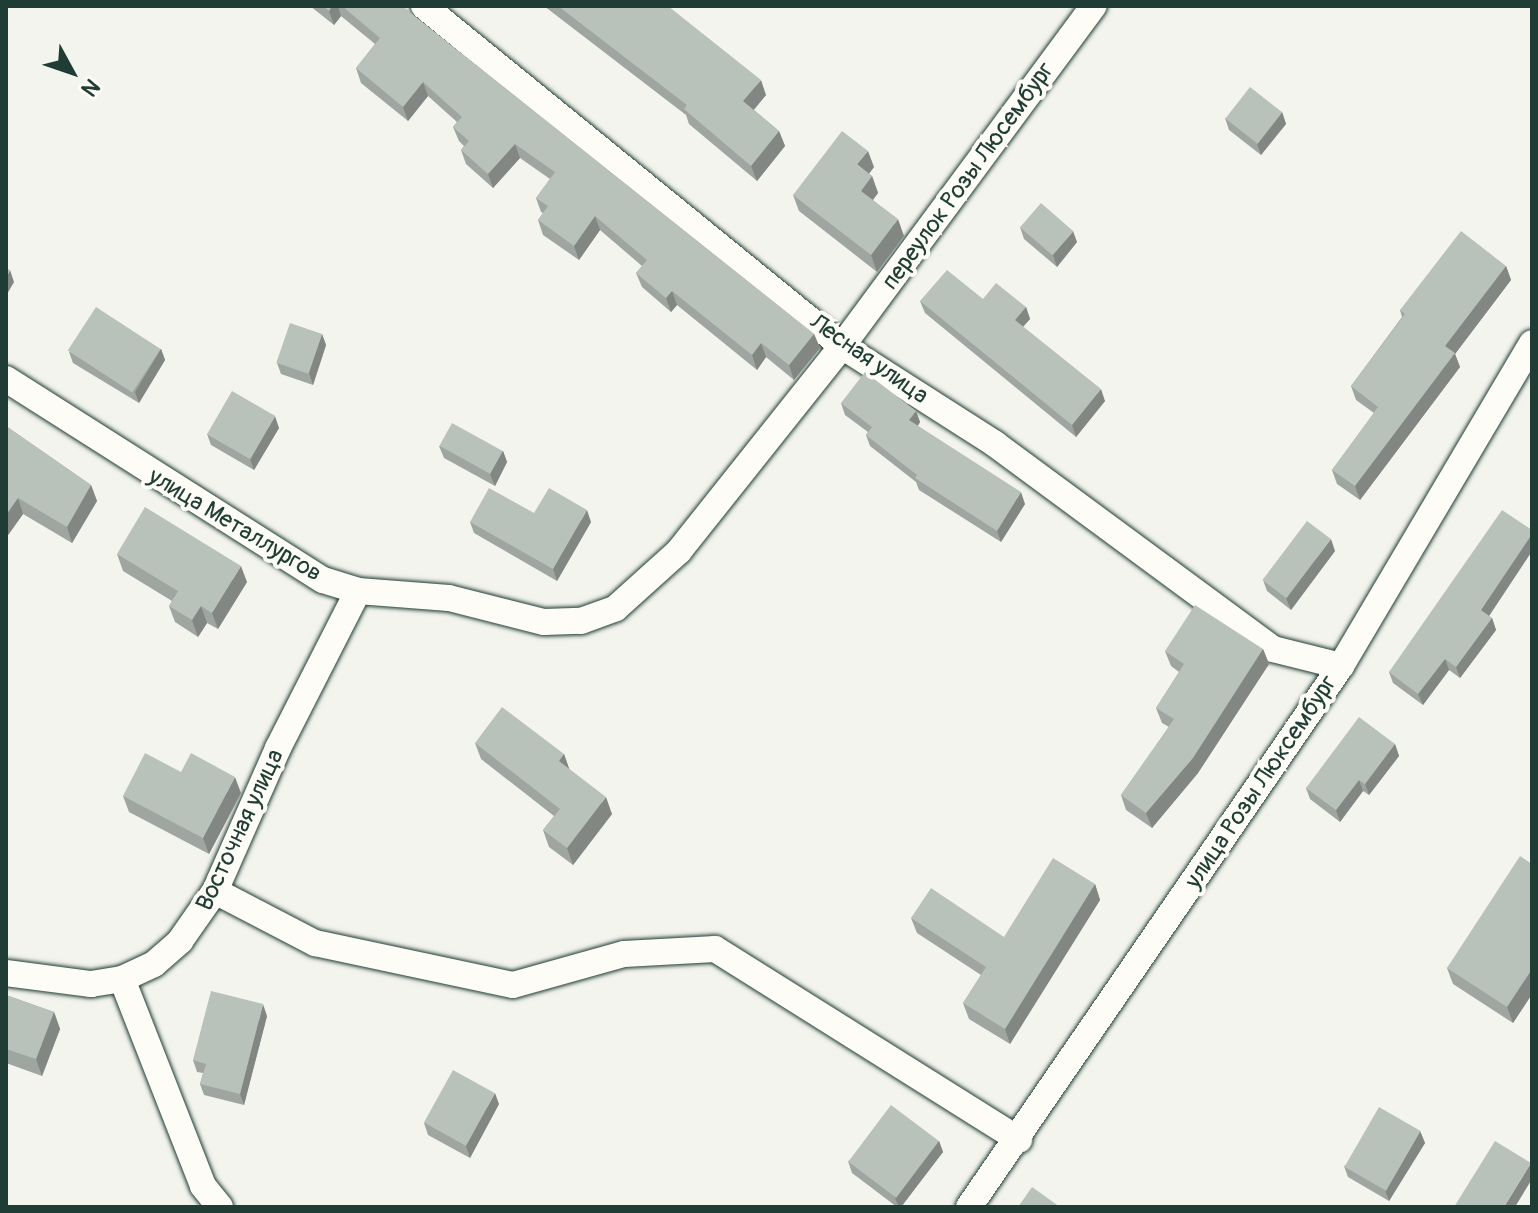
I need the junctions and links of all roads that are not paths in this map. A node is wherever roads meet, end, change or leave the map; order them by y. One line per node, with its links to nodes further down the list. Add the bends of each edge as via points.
1 (424, 6): 4 (street, Лесная улица)
2 (1094, 6): 4 (street, переулок Розы Люсембург)
3 (1532, 343): 7 (street, улица Розы Люксембург)
4 (842, 346): 6 (street, улица Металлургов, via 679,551 616,608 581,621 544,622 449,598); 7 (street, Лесная улица, via 995,444 1273,649)
5 (6, 379): 6 (street, улица Металлургов, via 263,547 323,580)
6 (358, 591): 8 (street, Восточная улица, via 278,748)
7 (1341, 666): 11 (street, улица Розы Люксембург)
8 (215, 891): 10 (street, Восточная улица, via 180,941 154,964); 11 (street, via 315,943 513,985 624,954 715,949)
9 (6, 973): 10 (street, Восточная улица, via 91,984)
10 (122, 979): 12 (street, via 203,1186)
11 (1019, 1140): 13 (street, улица Розы Люксембург)
12 (220, 1207)
13 (969, 1207)

